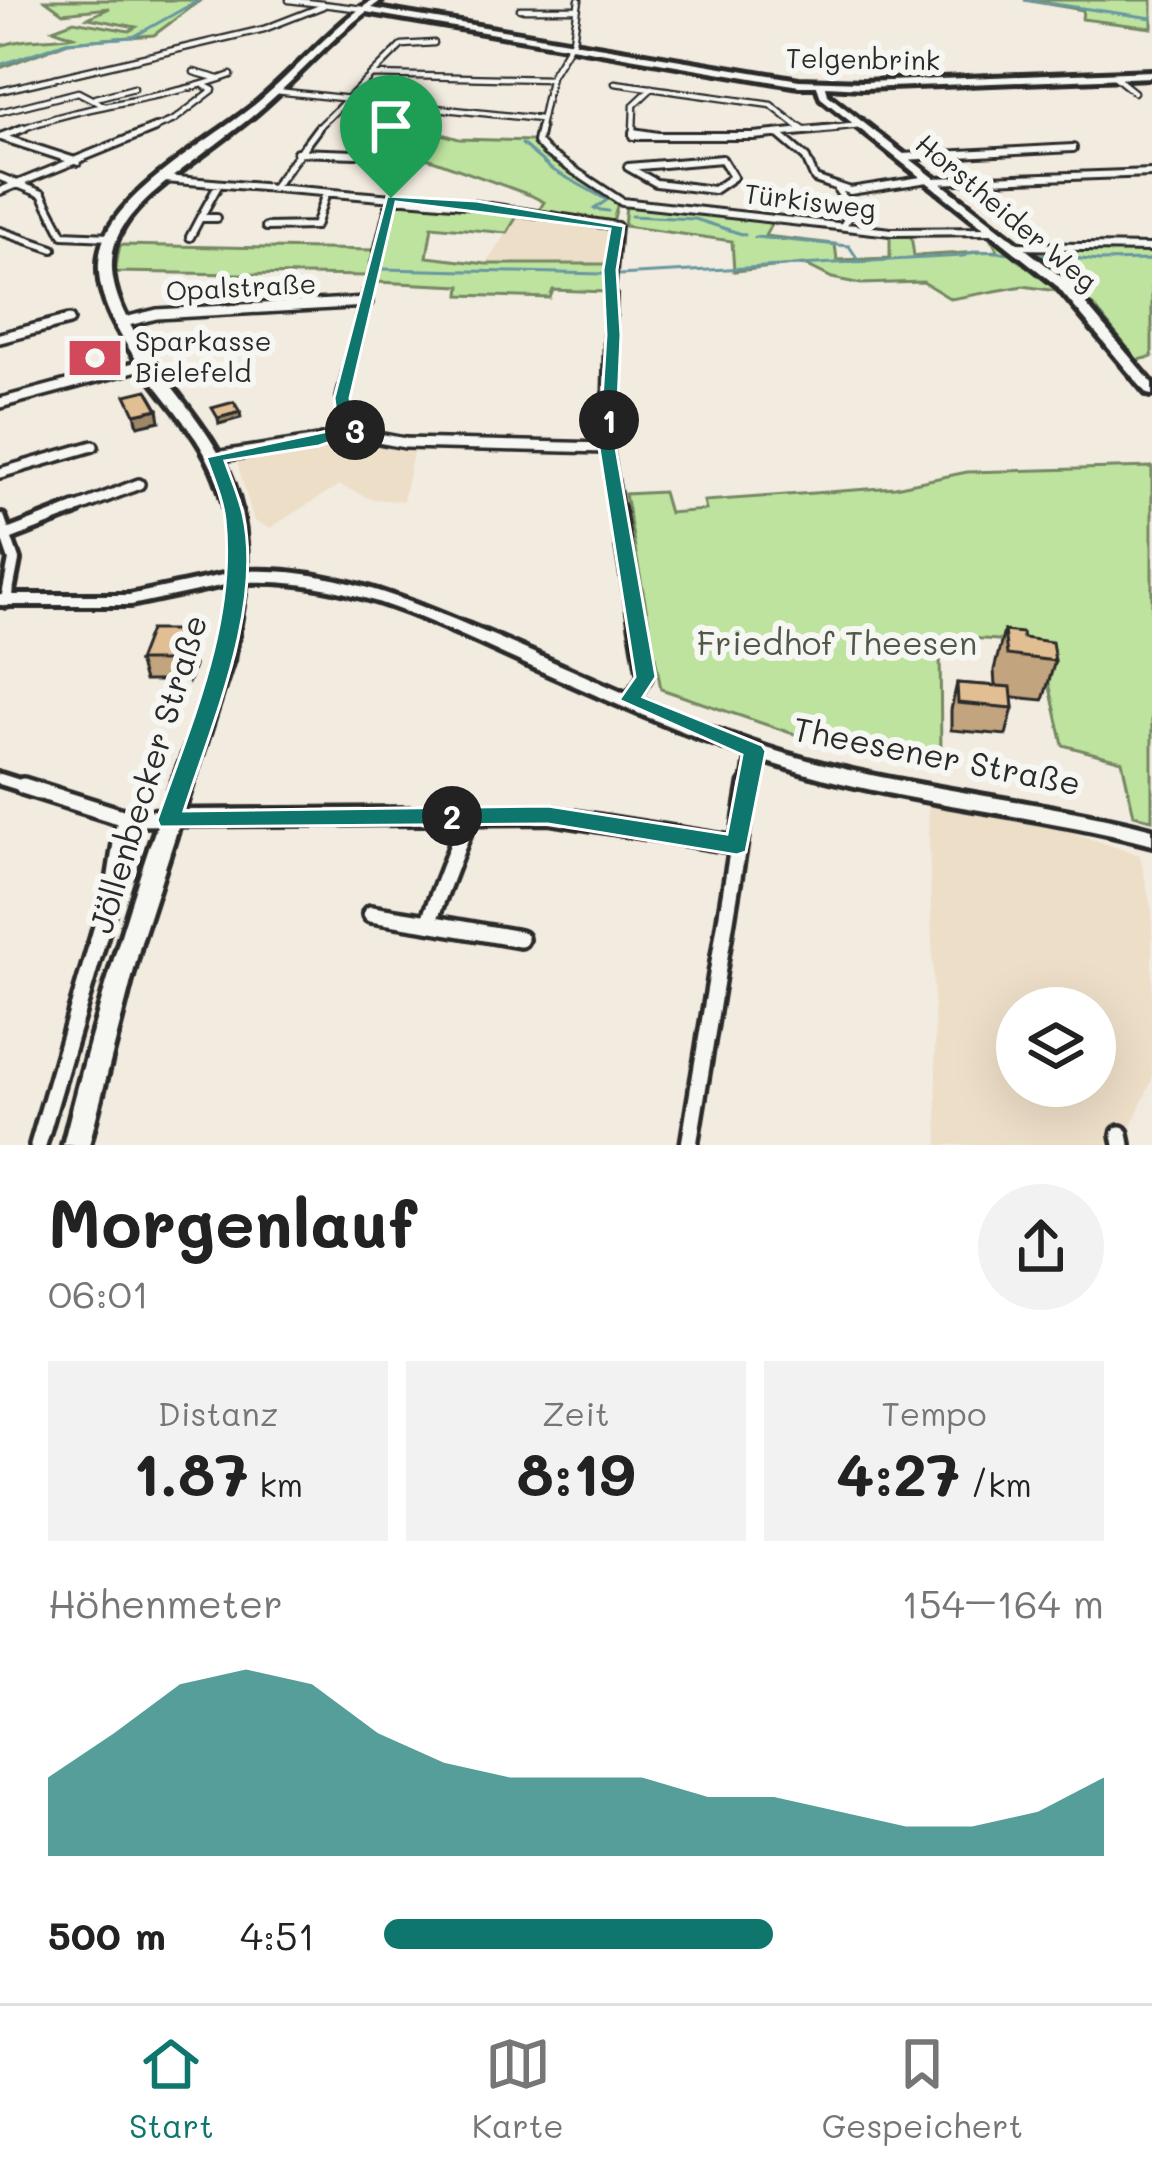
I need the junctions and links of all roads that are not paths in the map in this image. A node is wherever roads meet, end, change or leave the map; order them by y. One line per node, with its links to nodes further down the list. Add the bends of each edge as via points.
1 (289, 0): 4 (street)
2 (378, 0): 5 (street)
3 (579, 0): 7 (street)
4 (323, 6): 5 (street); 22 (street, via 264,29)
5 (363, 9): 9 (street, Telgenbrink); 23 (street)
6 (520, 9): 7 (street)
7 (577, 9): 9 (street)
8 (434, 43): 13 (street, via 404,44)
9 (571, 43): 15 (street); 18 (street, Telgenbrink)
10 (194, 72): 16 (street)
11 (231, 74): 16 (street)
12 (1152, 74): 14 (street, Telgenbrink)
13 (372, 75): 15 (street); 26 (street)
14 (1114, 76): 18 (street, Telgenbrink); 24 (street)
15 (550, 79): 29 (street)
16 (222, 80): 19 (street)
17 (615, 83): 21 (street)
18 (821, 84): 30 (street, Horstheider Weg, via 820,94)
19 (205, 86): 27 (street); 40 (street, via 212,92 183,115)
20 (134, 88): 25 (street)
21 (652, 88): 31 (street, via 770,105); 33 (street, via 634,105 633,132)
22 (0, 91)
23 (276, 91): 26 (street); 43 (street)
24 (1134, 92)
25 (95, 98): 27 (street); 28 (street, via 78,92)
26 (346, 100): 29 (street); 36 (street)
27 (105, 106): 34 (street)
28 (0, 112)
29 (540, 119): 55 (street, Türkisweg, via 537,142 547,154 622,202)
30 (860, 124): 31 (street); 38 (street, Horstheider Weg)
31 (805, 131): 32 (street)
32 (778, 134): 33 (street); 48 (street, via 806,158 818,182)
33 (708, 136): 39 (street)
34 (0, 137): 40 (street)
35 (1073, 148): 38 (street)
36 (297, 152): 37 (street); 47 (street)
37 (356, 154)
38 (902, 158): 44 (street, Horstheider Weg)
39 (722, 159): 39 (street, via 733,176 714,190 656,183 628,167)
40 (78, 162): 45 (street)
41 (1152, 173): 44 (street)
42 (0, 178): 45 (street)
43 (165, 179): 46 (street); 58 (street)
44 (930, 180): 48 (street); 57 (street, Horstheider Weg)
45 (20, 184): 49 (street); 58 (street, via 45,196 64,235)
46 (219, 184): 47 (street); 52 (street)
47 (273, 188): 50 (street)
48 (838, 190): 55 (street, via 852,210)
49 (0, 191)
50 (326, 193): 51 (street); 54 (street, via 315,226)
51 (391, 198): 63 (street); 72 (street, via 617,226)
52 (200, 218): 53 (street); 59 (street)
53 (217, 218)
54 (266, 226)
55 (843, 226): 57 (street, Türkisweg)
56 (0, 231): 62 (street)
57 (994, 231): 60 (street, Horstheider Weg)
58 (111, 237): 65 (street, Jöllenbecker Straße, via 105,279)
59 (190, 237)
60 (1014, 245): 61 (street); 68 (street, Horstheider Weg, via 1068,290)
61 (1152, 248)
62 (52, 250)
63 (367, 302): 65 (street, Opalstraße); 70 (street, via 342,398)
64 (69, 320): 66 (street)
65 (120, 322): 67 (street, Jöllenbecker Straße)
66 (0, 338)
67 (148, 362): 69 (street); 73 (street, Jöllenbecker Straße)
68 (1152, 392)
69 (0, 404)
70 (358, 429): 72 (street, via 405,442); 73 (street)
71 (93, 446): 74 (street)
72 (608, 448): 80 (street, via 645,666)
73 (215, 457): 78 (street, Jöllenbecker Straße, via 233,506)
74 (0, 473)
75 (140, 484): 77 (street)
76 (0, 519): 77 (street)
77 (8, 535): 79 (street, via 16,569)
78 (238, 577): 79 (street, via 130,600); 80 (street, Theesener Straße, via 305,575 356,586); 85 (street, Jöllenbecker Straße, via 216,681)
79 (3, 601)
80 (630, 700): 81 (street, Theesener Straße)
81 (754, 751): 86 (street, Theesener Straße); 87 (street)
82 (0, 779): 84 (street)
83 (469, 816): 85 (street); 87 (street, via 548,815); 89 (street)
84 (125, 818): 85 (street); 91 (street, via 121,864)
85 (169, 820): 92 (street, Jöllenbecker Straße)
86 (1152, 837)
87 (737, 845): 93 (street)
88 (371, 914): 89 (street)
89 (428, 923): 90 (street)
90 (520, 939)
91 (38, 1145)
92 (76, 1145)
93 (689, 1145)

